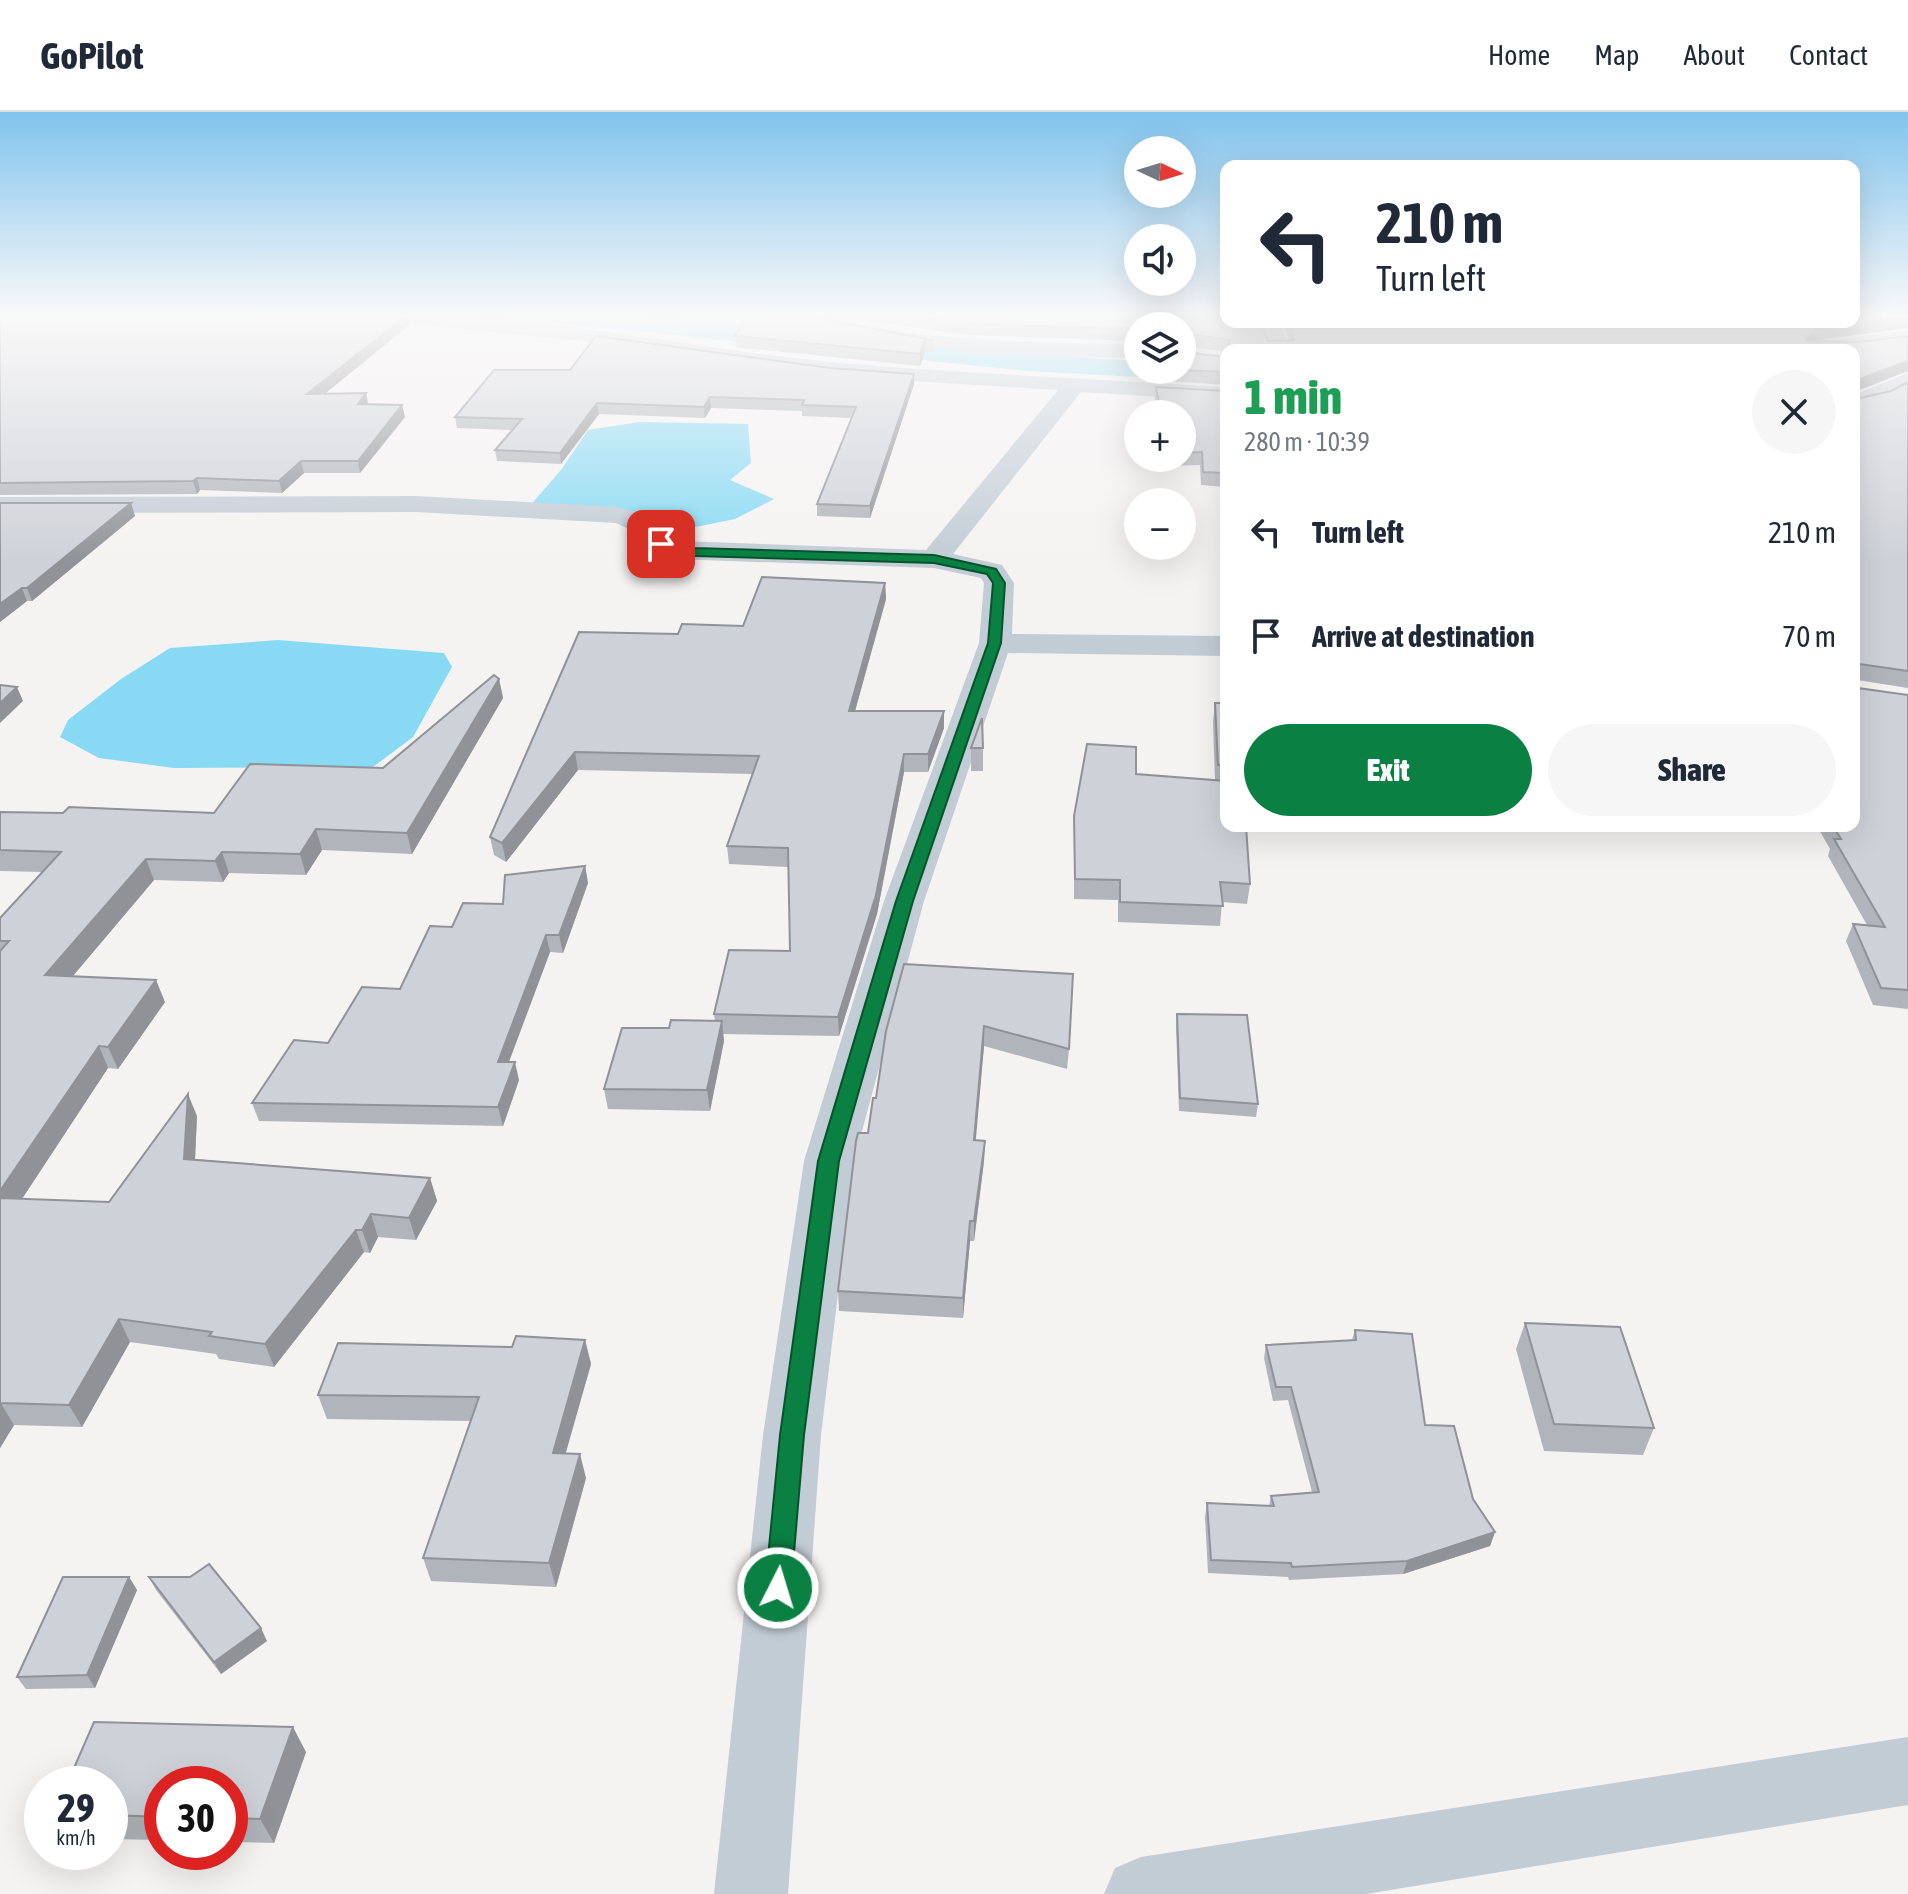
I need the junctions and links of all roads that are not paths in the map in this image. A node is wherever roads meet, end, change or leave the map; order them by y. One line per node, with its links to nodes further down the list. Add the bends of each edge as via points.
1 (1066, 396): 3 (street)
2 (0, 505): 3 (street, via 416,504 617,515 650,524 661,544 673,550)
3 (934, 559): 4 (street, via 992,571 999,583)
4 (995, 643): 5 (street); 7 (street, via 904,901 829,1161 792,1435)
5 (1220, 646)
6 (1908, 1771): 8 (street)
7 (751, 1894)
8 (1141, 1894)

